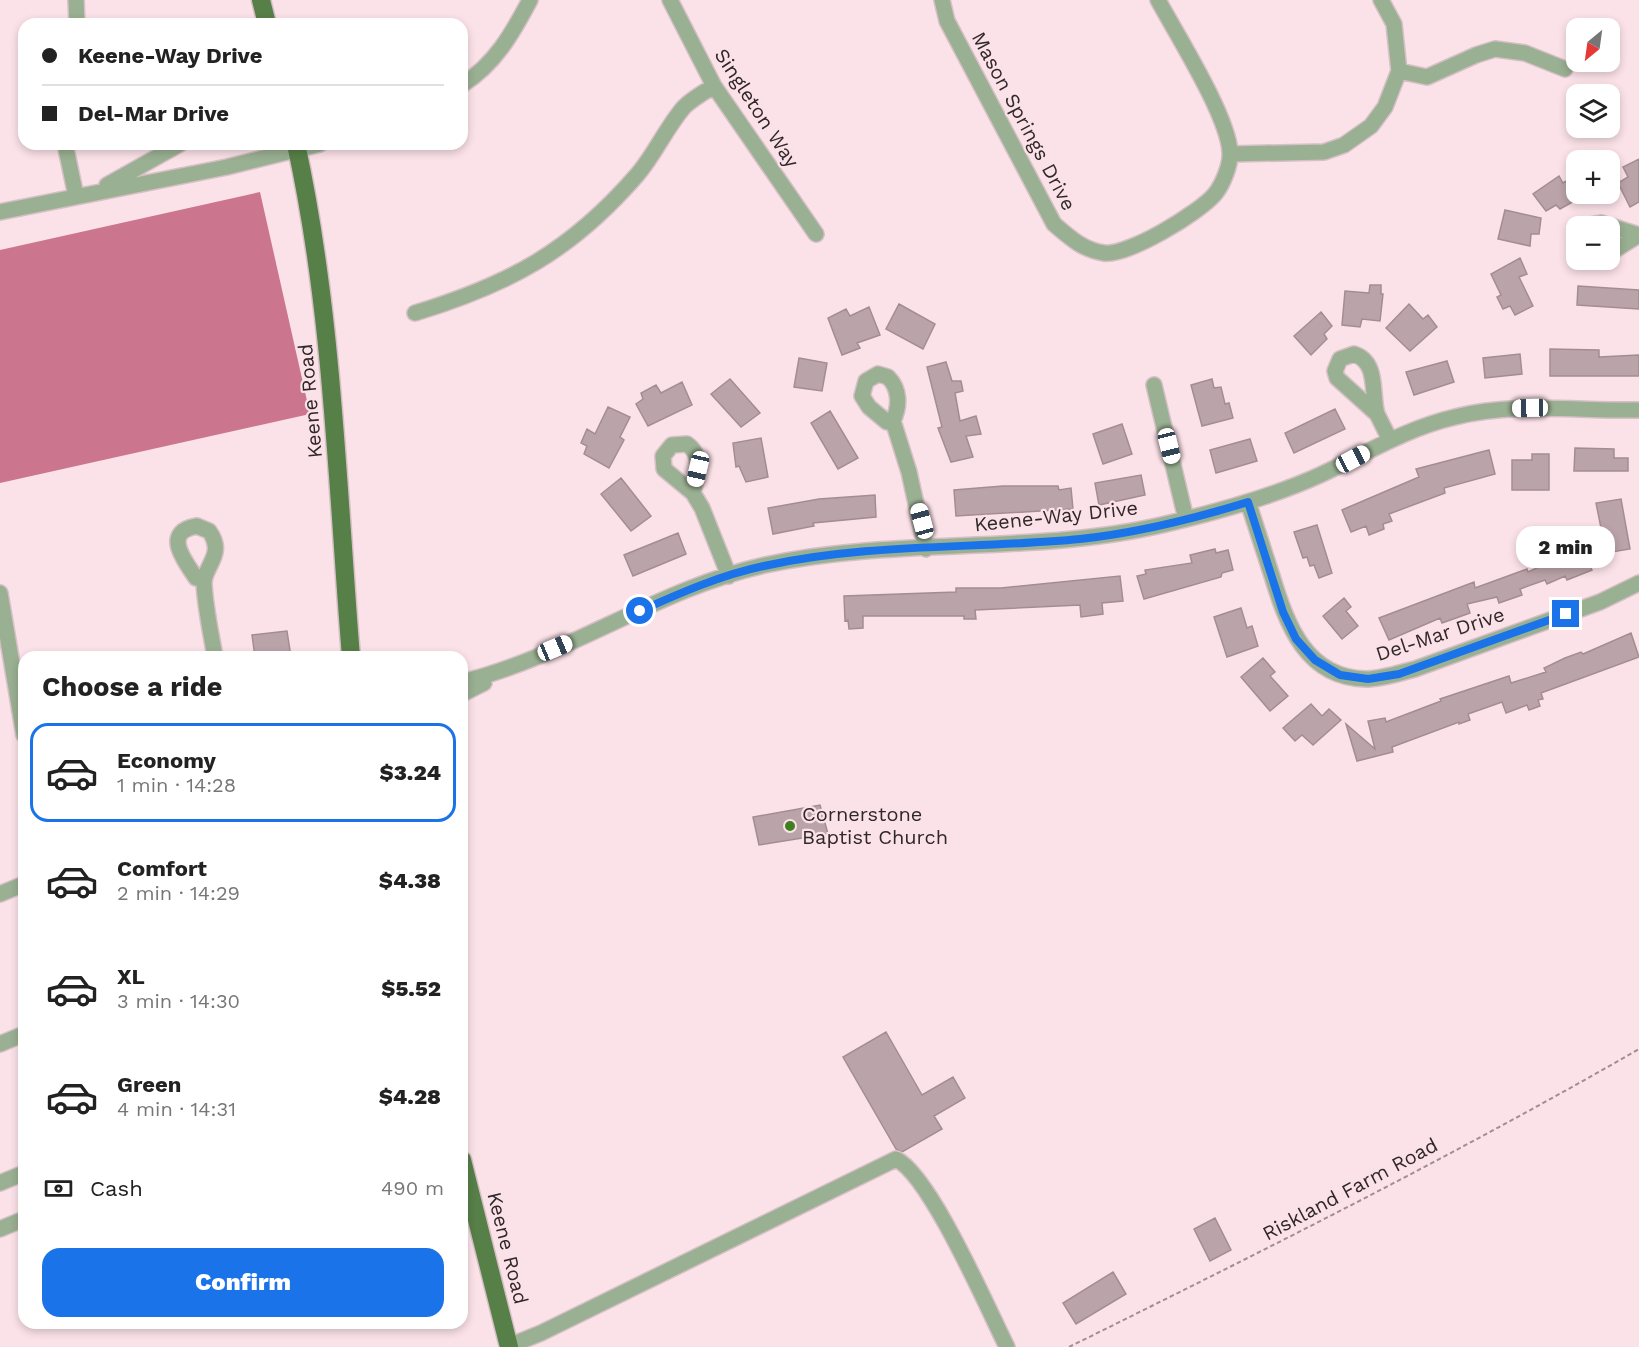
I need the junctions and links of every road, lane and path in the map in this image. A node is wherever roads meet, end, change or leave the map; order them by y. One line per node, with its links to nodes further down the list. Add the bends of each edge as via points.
1 (76, 0): 8 (street)
2 (261, 0): 9 (main road)
3 (530, 0): 12 (street, via 508,42)
4 (670, 0): 13 (street, Singleton Way)
5 (942, 0): 18 (street, Mason Springs Drive, via 947,21 1054,224 1079,245 1106,253 1126,250 1203,207 1216,192)
6 (1158, 0): 18 (street, via 1226,129)
7 (1381, 0): 11 (street, via 1394,24)
8 (77, 18)
9 (266, 18)
10 (1565, 69): 11 (street, via 1525,53 1495,49 1427,77)
11 (1399, 71): 18 (street, via 1376,120 1344,145 1324,152)
12 (468, 82)
13 (714, 86): 23 (street, Singleton Way); 26 (street, via 685,107 652,157 610,206 558,250 495,285)
14 (66, 150): 20 (street)
15 (169, 150): 19 (street)
16 (284, 150): 19 (street)
17 (298, 150): 41 (main road, Keene Road, via 313,224 328,339)
18 (1231, 154)
19 (92, 193): 20 (street)
20 (76, 196): 21 (street)
21 (0, 212)
22 (1620, 228): 24 (street)
23 (816, 234)
24 (1639, 235): 25 (street)
25 (1620, 247)
26 (415, 313)
27 (1154, 385): 34 (street)
28 (1639, 410): 31 (street, Keene-Way Drive, via 1493,410 1438,422)
29 (1377, 414): 31 (street)
30 (893, 421): 35 (street, via 917,501)
31 (1390, 440): 33 (street, Keene-Way Drive, via 1318,476)
32 (693, 493): 36 (street)
33 (1248, 502): 34 (street, Keene-Way Drive); 38 (street, Del-Mar Drive, via 1283,612 1296,639 1326,669 1354,678 1384,677 1415,669 1600,602)
34 (1186, 519): 35 (street, Keene-Way Drive, via 1095,537)
35 (926, 549): 36 (street, Keene-Way Drive, via 814,557)
36 (729, 576): 42 (street, Keene-Way Drive)
37 (204, 579): 40 (street)
38 (1639, 583)
39 (0, 593): 43 (street)
40 (214, 651)
41 (351, 651)
42 (512, 666): 44 (street, Keene-Way Drive); 45 (street, Keene-Way Drive)
43 (6, 667): 46 (street)
44 (468, 680)
45 (468, 691)
46 (18, 712)
47 (18, 886): 48 (street)
48 (0, 894)
49 (18, 1036): 50 (street)
50 (0, 1044)
51 (1639, 1049): 59 (path, Riskland Farm Road, via 1503,1125)
52 (18, 1176): 53 (street)
53 (0, 1183)
54 (468, 1184): 57 (main road, Keene Road)
55 (18, 1222): 56 (street)
56 (0, 1229)
57 (509, 1346): 58 (street, via 896,1159 905,1163 928,1191)
58 (1007, 1347)
59 (1069, 1347)

